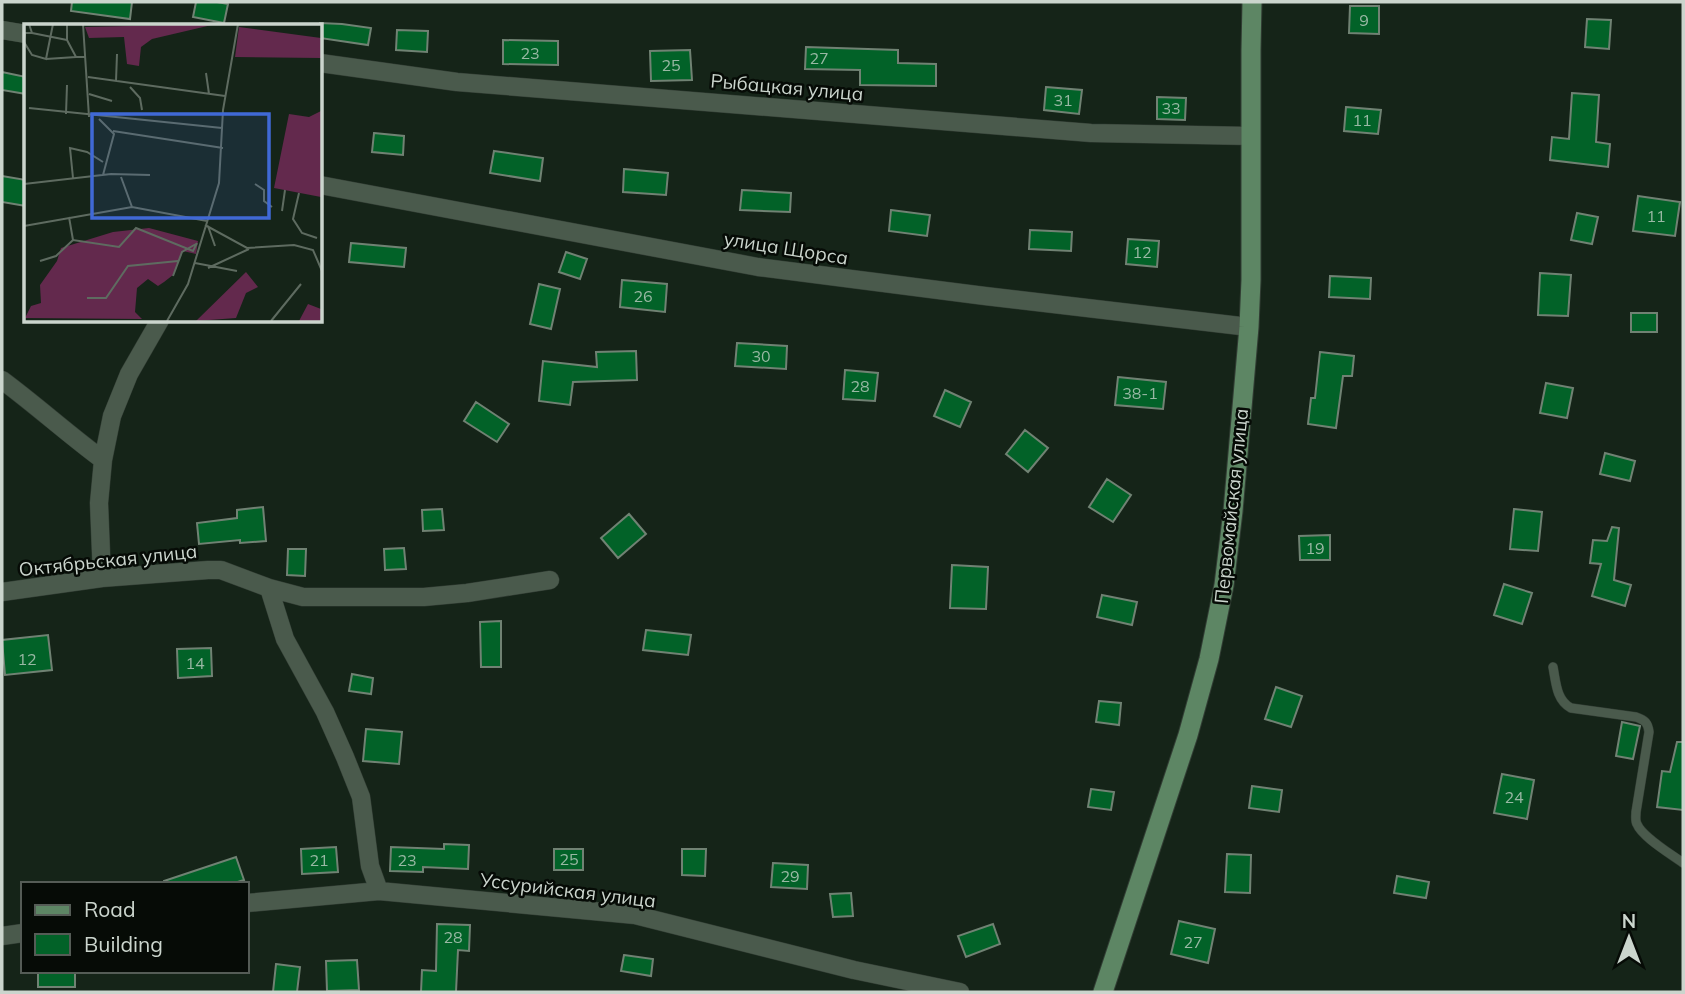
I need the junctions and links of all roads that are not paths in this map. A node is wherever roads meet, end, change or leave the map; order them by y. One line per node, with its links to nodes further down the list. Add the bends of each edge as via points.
1 (1252, 2): 5 (main road, Первомайская улица)
2 (2, 30): 3 (street)
3 (24, 34)
4 (322, 63): 5 (street, Рыбацкая улица, via 457,82 1077,132)
5 (1251, 136): 8 (main road, Первомайская улица)
6 (322, 184): 8 (street, улица Щорса, via 758,267)
7 (159, 322): 10 (street, via 116,405)
8 (1249, 327): 22 (main road, Первомайская улица, via 1230,536 1209,659)
9 (2, 380): 10 (street)
10 (103, 460): 11 (street, via 99,503)
11 (102, 578): 13 (street, Октябрьская улица, via 221,570); 14 (street, Октябрьская улица)
12 (550, 580): 13 (street, Октябрьская улица, via 424,597 303,597)
13 (269, 588): 17 (street, via 285,639 325,712 361,797 370,866)
14 (2, 592)
15 (1553, 667): 16 (lane, via 1565,705 1646,722 1649,733 1636,821 1647,836)
16 (1683, 863)
17 (379, 891): 18 (street, Уссурийская улица); 21 (street, Уссурийская улица, via 635,915)
18 (248, 903)
19 (21, 933): 20 (street)
20 (2, 936)
21 (960, 992)
22 (1103, 992)

